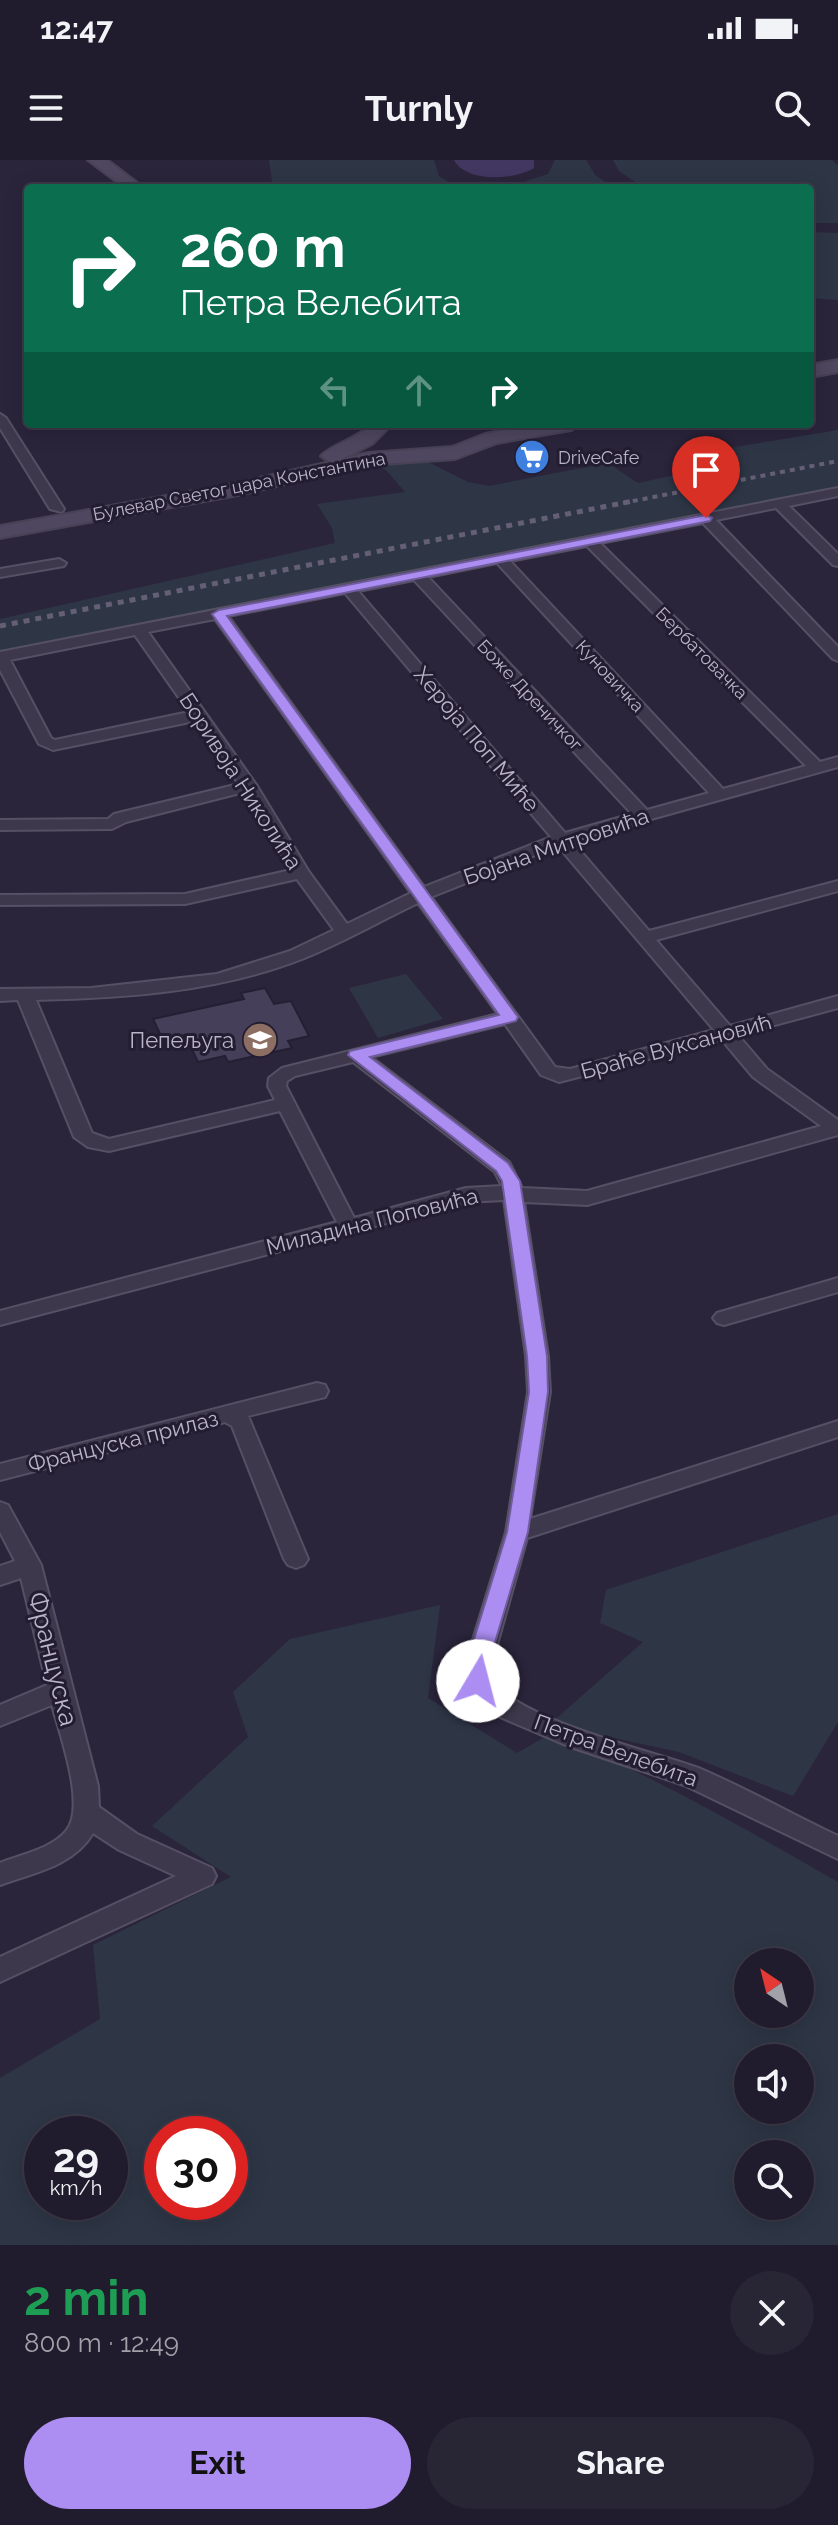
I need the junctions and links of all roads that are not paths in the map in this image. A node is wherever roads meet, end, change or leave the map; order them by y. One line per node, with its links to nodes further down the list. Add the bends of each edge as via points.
1 (96, 160): 4 (main road)
2 (76, 161): 3 (main road)
3 (108, 184)
4 (130, 184)
5 (838, 366): 6 (main road)
6 (814, 370)
7 (838, 375): 8 (main road)
8 (814, 379)
9 (0, 418): 16 (street)
10 (379, 428): 13 (main road, via 378,440 385,446); 16 (main road, Булевар Светог цара Константина, via 352,449 324,458)
11 (533, 428): 12 (main road, Булевар Светог цара Константина)
12 (476, 434): 13 (main road, Булевар Светог цара Константина, via 455,453)
13 (411, 455): 19 (main road, Булевар Светог цара Константина)
14 (837, 493): 15 (street)
15 (779, 504): 17 (street); 22 (street)
16 (57, 509): 18 (main road, Булевар Светог цара Константина)
17 (706, 518): 20 (street); 29 (street)
18 (0, 519)
19 (0, 532)
20 (589, 540): 21 (street); 33 (street, Бербатовачка)
21 (500, 558): 25 (street); 35 (street, Куновичка)
22 (838, 562)
23 (59, 563): 24 (street)
24 (0, 573)
25 (418, 575): 26 (street); 36 (street, Боже Дреничког)
26 (349, 589): 27 (street); 38 (street, Хероја Поп Миће)
27 (219, 614): 28 (street); 41 (street, Браће Вуксановић)
28 (139, 630): 30 (street); 31 (street, Боривоја Николића)
29 (838, 656)
30 (0, 657): 31 (street, via 45,741 53,745)
31 (199, 715): 34 (street, Боривоја Николића)
32 (838, 762): 33 (street, Бојана Митровића)
33 (815, 766): 35 (street, Бојана Митровића)
34 (249, 786): 37 (street, via 112,824); 39 (street, Боривоја Николића)
35 (719, 794): 36 (street, Бојана Митровића)
36 (642, 815): 38 (street, Бојана Митровића)
37 (0, 825)
38 (562, 839): 41 (street, Бојана Митровића); 44 (street, Хероја Поп Миће)
39 (301, 873): 42 (street, via 159,901); 43 (street, Боривоја Николића)
40 (838, 886): 44 (street)
41 (420, 895): 43 (street, Бојана Митровића); 48 (street, Браће Вуксановић)
42 (0, 900)
43 (344, 932): 46 (street, Бојана Митровића, via 296,955 219,979)
44 (646, 937): 49 (street, Хероја Поп Миће)
45 (0, 995): 46 (street, Бојана Митровића)
46 (25, 995): 51 (street, via 84,1137 95,1143 109,1145)
47 (838, 1002): 49 (street, Браће Вуксановић)
48 (510, 1017): 49 (street, Браће Вуксановић, via 541,1065 559,1076); 50 (street)
49 (724, 1033): 52 (street, Хероја Поп Миће, via 760,1073)
50 (356, 1055): 51 (street, via 283,1075 276,1083); 53 (street, Петра Велебита, via 502,1167)
51 (286, 1104): 54 (street)
52 (838, 1128): 53 (street, Миладина Поповића, via 587,1198)
53 (513, 1191): 54 (street, Миладина Поповића, via 466,1195); 63 (street, Петра Велебита, via 539,1392)
54 (348, 1225): 56 (street, Миладина Поповића)
55 (838, 1285): 57 (street)
56 (0, 1318)
57 (724, 1318)
58 (317, 1391): 59 (street)
59 (227, 1413): 61 (street, Француска прилаз); 64 (street, Француска прилаз, via 243,1426)
60 (838, 1429): 63 (street)
61 (0, 1472)
62 (0, 1511): 65 (street, Француска)
63 (517, 1532): 70 (street, Петра Велебита, via 479,1659 478,1681 487,1694 509,1710 577,1739 692,1777)
64 (296, 1559)
65 (29, 1565): 66 (street); 67 (street, Француска)
66 (0, 1576)
67 (61, 1690): 68 (street); 69 (street, Француска)
68 (0, 1716)
69 (88, 1813): 71 (street, via 74,1843); 72 (street, via 134,1846 203,1876)
70 (838, 1848)
71 (0, 1874)
72 (0, 1970)

